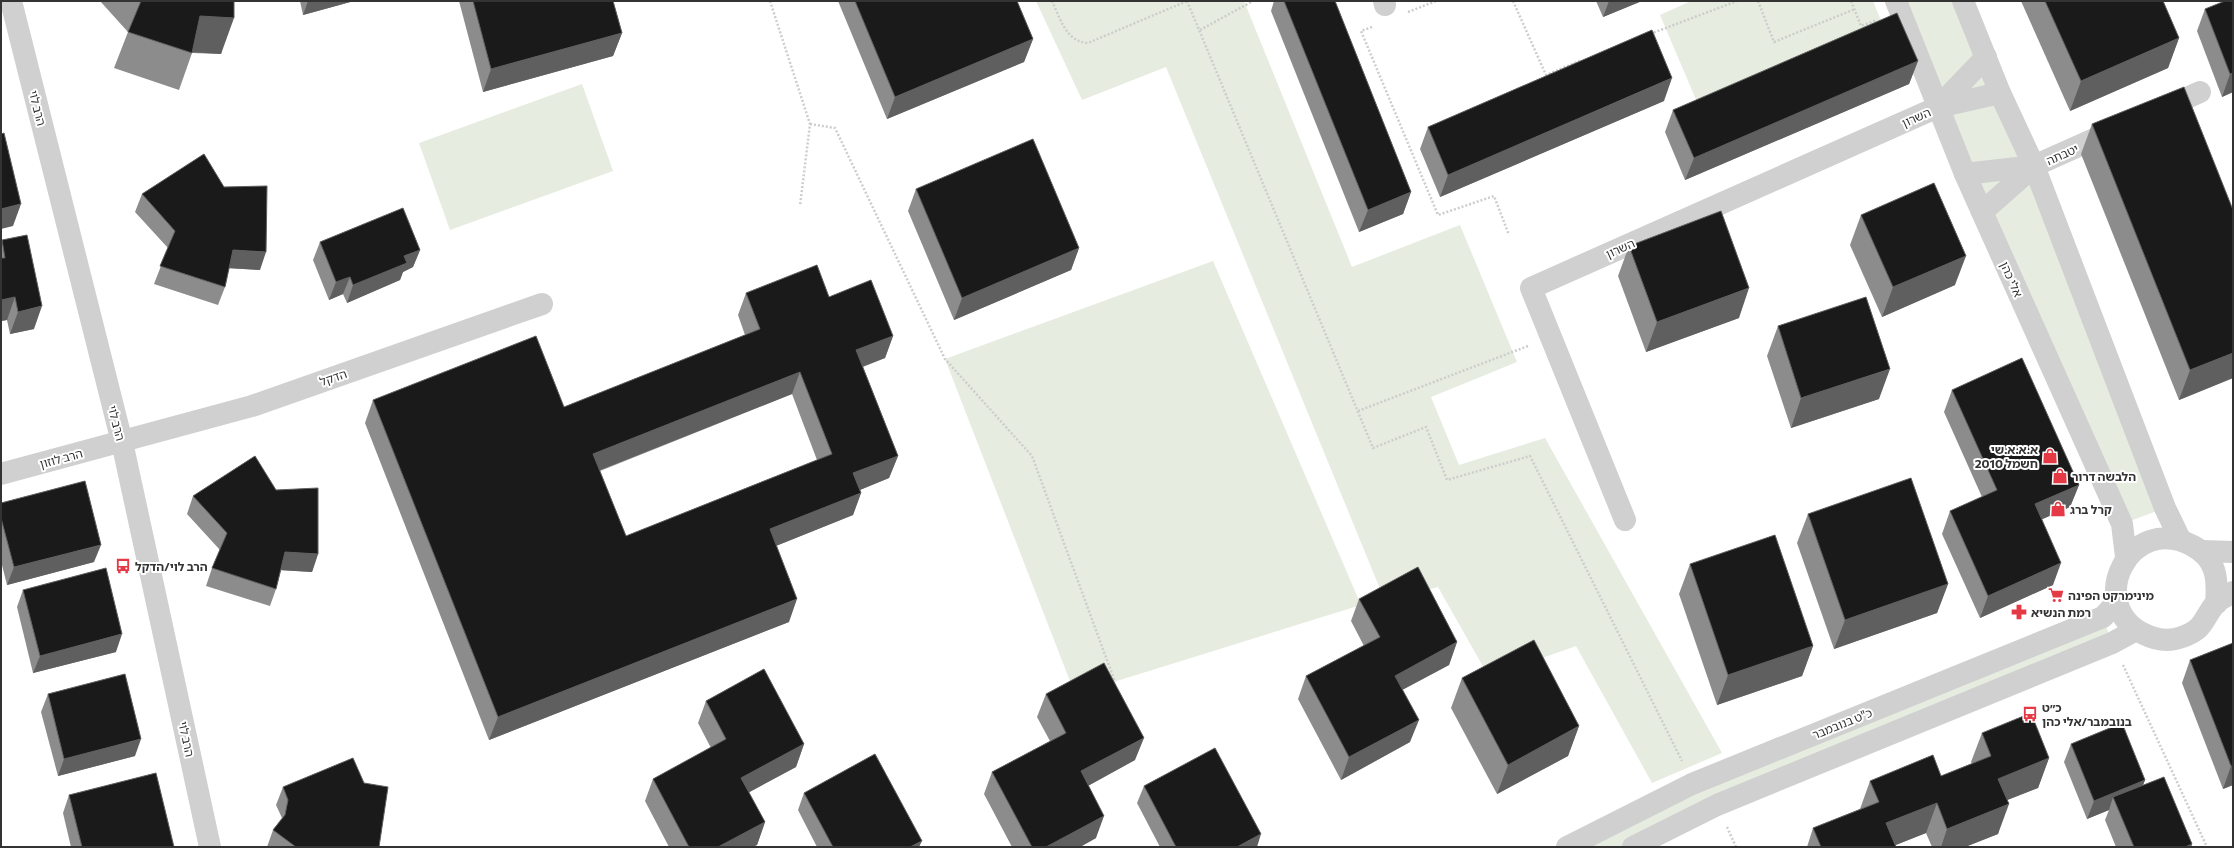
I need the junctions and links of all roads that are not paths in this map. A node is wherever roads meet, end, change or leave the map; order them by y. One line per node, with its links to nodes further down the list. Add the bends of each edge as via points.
1 (11, 1): 12 (street, הרב לוי)
2 (1896, 1): 7 (street, אלי כהן)
3 (1963, 1): 4 (street)
4 (1986, 57): 6 (street); 7 (street, השרון)
5 (2200, 92): 8 (street, יטבתה)
6 (2000, 93): 7 (street, השרון); 8 (street)
7 (1938, 107): 9 (street, אלי כהן); 14 (street, השרון, via 1531,288)
8 (2034, 166): 9 (street, יטבתה); 10 (street, יטבתה); 15 (street, via 2165,508)
9 (1965, 174): 10 (street, אלי כהן)
10 (1982, 212): 18 (street, אלי כהן, via 2122,524)
11 (542, 304): 12 (street, הדקל, via 252,406)
12 (122, 442): 13 (street, הרב לוזון); 22 (street, הרב לוי)
13 (1, 474)
14 (1625, 520)
15 (2180, 539): 16 (street); 18 (street, via 2162,538 2142,544)
16 (2201, 551): 17 (street); 19 (street, via 2213,565)
17 (2233, 552)
18 (2126, 557): 20 (street, via 2117,578)
19 (2224, 598): 21 (street, via 2206,622 2181,638 2163,640)
20 (2117, 602): 21 (street, via 2124,618); 23 (street, כ"ט בנובמבר, via 2103,618 1692,784)
21 (2136, 630): 24 (street, via 2112,643 1717,805)
22 (210, 847)
23 (1567, 847)
24 (1633, 847)

